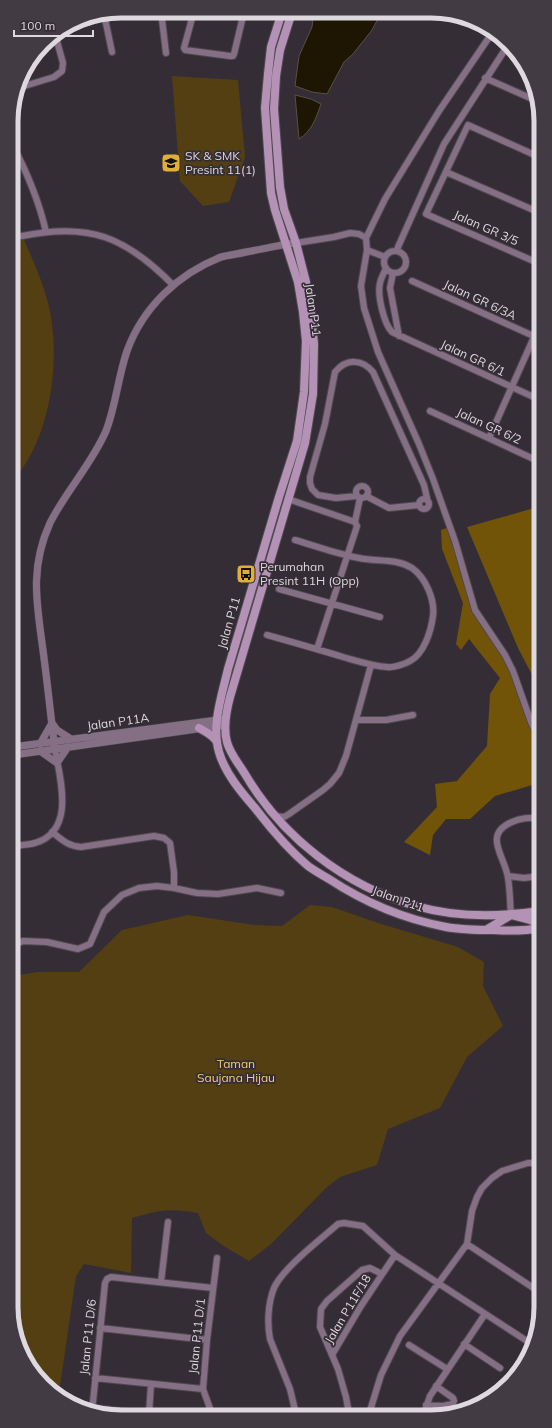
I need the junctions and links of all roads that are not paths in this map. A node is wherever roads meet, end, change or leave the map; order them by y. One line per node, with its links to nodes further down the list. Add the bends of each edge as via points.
1 (162, 18): 11 (street)
2 (192, 18): 3 (street, via 185,50 233,56)
3 (243, 18)
4 (280, 18): 23 (main road, Jalan P11, via 272,47 265,108 270,185)
5 (290, 18): 22 (main road, Jalan P11, via 280,50 274,109 280,187 284,209)
6 (105, 20): 10 (street)
7 (490, 36): 21 (street, via 439,110 389,192)
8 (57, 40): 13 (street, via 63,63 62,71 54,77)
9 (505, 50): 12 (street)
10 (112, 52)
11 (166, 53)
12 (486, 78): 14 (street); 25 (street, via 444,144)
13 (25, 86)
14 (531, 99)
15 (534, 154): 17 (street, via 468,125)
16 (18, 156): 19 (street, via 43,218)
17 (446, 172): 18 (street); 27 (street, Jalan GR 3/5, via 426,214)
18 (534, 210)
19 (46, 232): 20 (street); 31 (street, via 79,231 109,238 139,255)
20 (22, 236)
21 (366, 238): 22 (street, via 350,233); 24 (street)
22 (296, 243): 23 (street); 44 (main road, Jalan P11, via 311,313 314,373 305,443)
23 (286, 244): 31 (street, via 223,257 203,265); 42 (main road, Jalan P11, via 298,282 306,341 306,364 297,441)
24 (367, 250): 26 (street); 60 (street, via 361,286 364,308 378,352 434,479 475,610 513,671)
25 (397, 251): 26 (street, via 390,252); 29 (street, via 403,255 406,262 401,271)
26 (385, 257): 28 (street)
27 (534, 261)
28 (386, 268): 29 (street); 33 (street)
29 (393, 273): 32 (street)
30 (412, 281): 35 (street, Jalan GR 6/3A)
31 (173, 285): 58 (street, via 137,328 127,352 106,430 86,468 59,507 39,556 36,591)
32 (390, 288): 33 (street); 34 (street)
33 (379, 289): 34 (street, via 388,328)
34 (399, 336): 37 (street, Jalan GR 6/1)
35 (534, 337)
36 (534, 342): 37 (street)
37 (512, 387): 38 (street, Jalan GR 6/1); 40 (street)
38 (534, 397)
39 (430, 411): 40 (street, Jalan GR 6/2)
40 (489, 438): 41 (street, Jalan GR 6/2)
41 (534, 459)
42 (283, 484): 44 (main road); 45 (main road, Jalan P11)
43 (361, 497): 43 (street, via 389,508 419,505 423,509 427,508 429,503 424,485 373,372 367,365 359,362 348,363 335,372 325,424 310,477 312,489 318,495 336,498); 46 (street)
44 (288, 500): 45 (main road); 46 (street); 57 (main road, Jalan P11)
45 (275, 508): 57 (main road, Jalan P11, via 228,669)
46 (355, 522): 48 (street)
47 (295, 540): 48 (street)
48 (348, 556): 50 (street); 54 (street, via 402,563 419,575 432,600 434,611 428,636 416,656 411,661 389,667)
49 (279, 588): 50 (street)
50 (332, 604): 51 (street); 53 (street)
51 (380, 617)
52 (267, 635): 53 (street)
53 (317, 649): 54 (street)
54 (371, 665): 56 (street)
55 (413, 715): 56 (street, via 386,720)
56 (356, 720): 69 (street, via 339,773 323,790)
57 (221, 722): 59 (street, Jalan P11A); 61 (street, Jalan P11A); 62 (main road, Jalan P11); 70 (main road, Jalan P11, via 230,750 257,794)
58 (52, 723): 61 (street, via 61,734); 63 (street); 65 (street)
59 (199, 728): 62 (main road, via 210,734); 66 (street, Jalan P11A)
60 (534, 728)
61 (72, 739): 63 (street, Jalan P11A)
62 (217, 742): 83 (main road, Jalan P11, via 228,772 248,800 294,853 310,867 344,889 402,915 446,927)
63 (55, 745): 65 (street, Jalan P11A); 66 (street, Jalan P11A); 68 (street)
64 (18, 747): 65 (street, Jalan P11A)
65 (40, 747): 67 (street, Jalan P11A); 68 (street)
66 (68, 747): 68 (street)
67 (18, 754)
68 (57, 763): 73 (street, via 63,799 61,817)
69 (289, 814): 70 (street, via 284,817); 72 (street)
70 (274, 815): 72 (main road, Jalan P11)
71 (534, 818): 75 (street, via 514,821 502,826 497,835 497,845)
72 (289, 831): 80 (main road, Jalan P11, via 353,880 383,894 416,906 459,914)
73 (52, 832): 74 (street, via 35,843); 77 (street, via 64,842 81,847 154,836 164,838 170,843)
74 (18, 845)
75 (508, 876): 76 (street); 80 (street)
76 (534, 877)
77 (174, 888): 78 (street, via 218,894 257,888); 84 (street, via 139,888 122,896 104,912 90,944 78,950 47,942 23,941)
78 (281, 893)
79 (534, 912): 80 (main road, Jalan P11)
80 (511, 915): 81 (main road); 83 (main road)
81 (534, 922)
82 (534, 929): 83 (main road, Jalan P11)
83 (486, 930)
84 (18, 943)
85 (534, 1163): 87 (street, via 502,1171 482,1188 472,1211)
86 (168, 1222): 91 (street)
87 (467, 1244): 92 (street); 94 (street)
88 (395, 1255): 90 (street, Jalan P11F/18); 92 (street); 112 (street, via 363,1226 338,1224 289,1267 274,1287 269,1311 269,1331 273,1350 290,1389)
89 (217, 1258): 93 (street, Jalan P11 D/1)
90 (382, 1274): 101 (street, Jalan P11F/18); 101 (street, Jalan P11F/18, via 370,1268 362,1270 327,1301 321,1310 320,1328)
91 (161, 1282): 93 (street); 96 (street, Jalan P11 D/6, via 111,1277 107,1279)
92 (439, 1283): 95 (street); 114 (street, via 400,1336 381,1375)
93 (213, 1288): 97 (street, Jalan P11 D/1)
94 (534, 1288)
95 (485, 1314): 98 (street); 99 (street)
96 (100, 1328): 97 (street); 104 (street, Jalan P11 D/6)
97 (207, 1340): 107 (street, Jalan P11 D/1)
98 (528, 1342)
99 (464, 1344): 102 (street); 103 (street)
100 (409, 1345): 103 (street)
101 (332, 1355): 113 (street, Jalan P11F/18)
102 (500, 1368)
103 (447, 1369): 106 (street)
104 (95, 1378): 105 (street); 108 (street, Jalan P11 D/6)
105 (151, 1384): 107 (street); 110 (street)
106 (436, 1386): 109 (street); 109 (street, via 454,1401 443,1406)
107 (202, 1389): 111 (street, Jalan P11 D/1)
108 (93, 1402)
109 (426, 1405): 115 (street)
110 (149, 1410)
111 (210, 1410)
112 (295, 1410)
113 (348, 1410)
114 (370, 1410)
115 (425, 1410)

